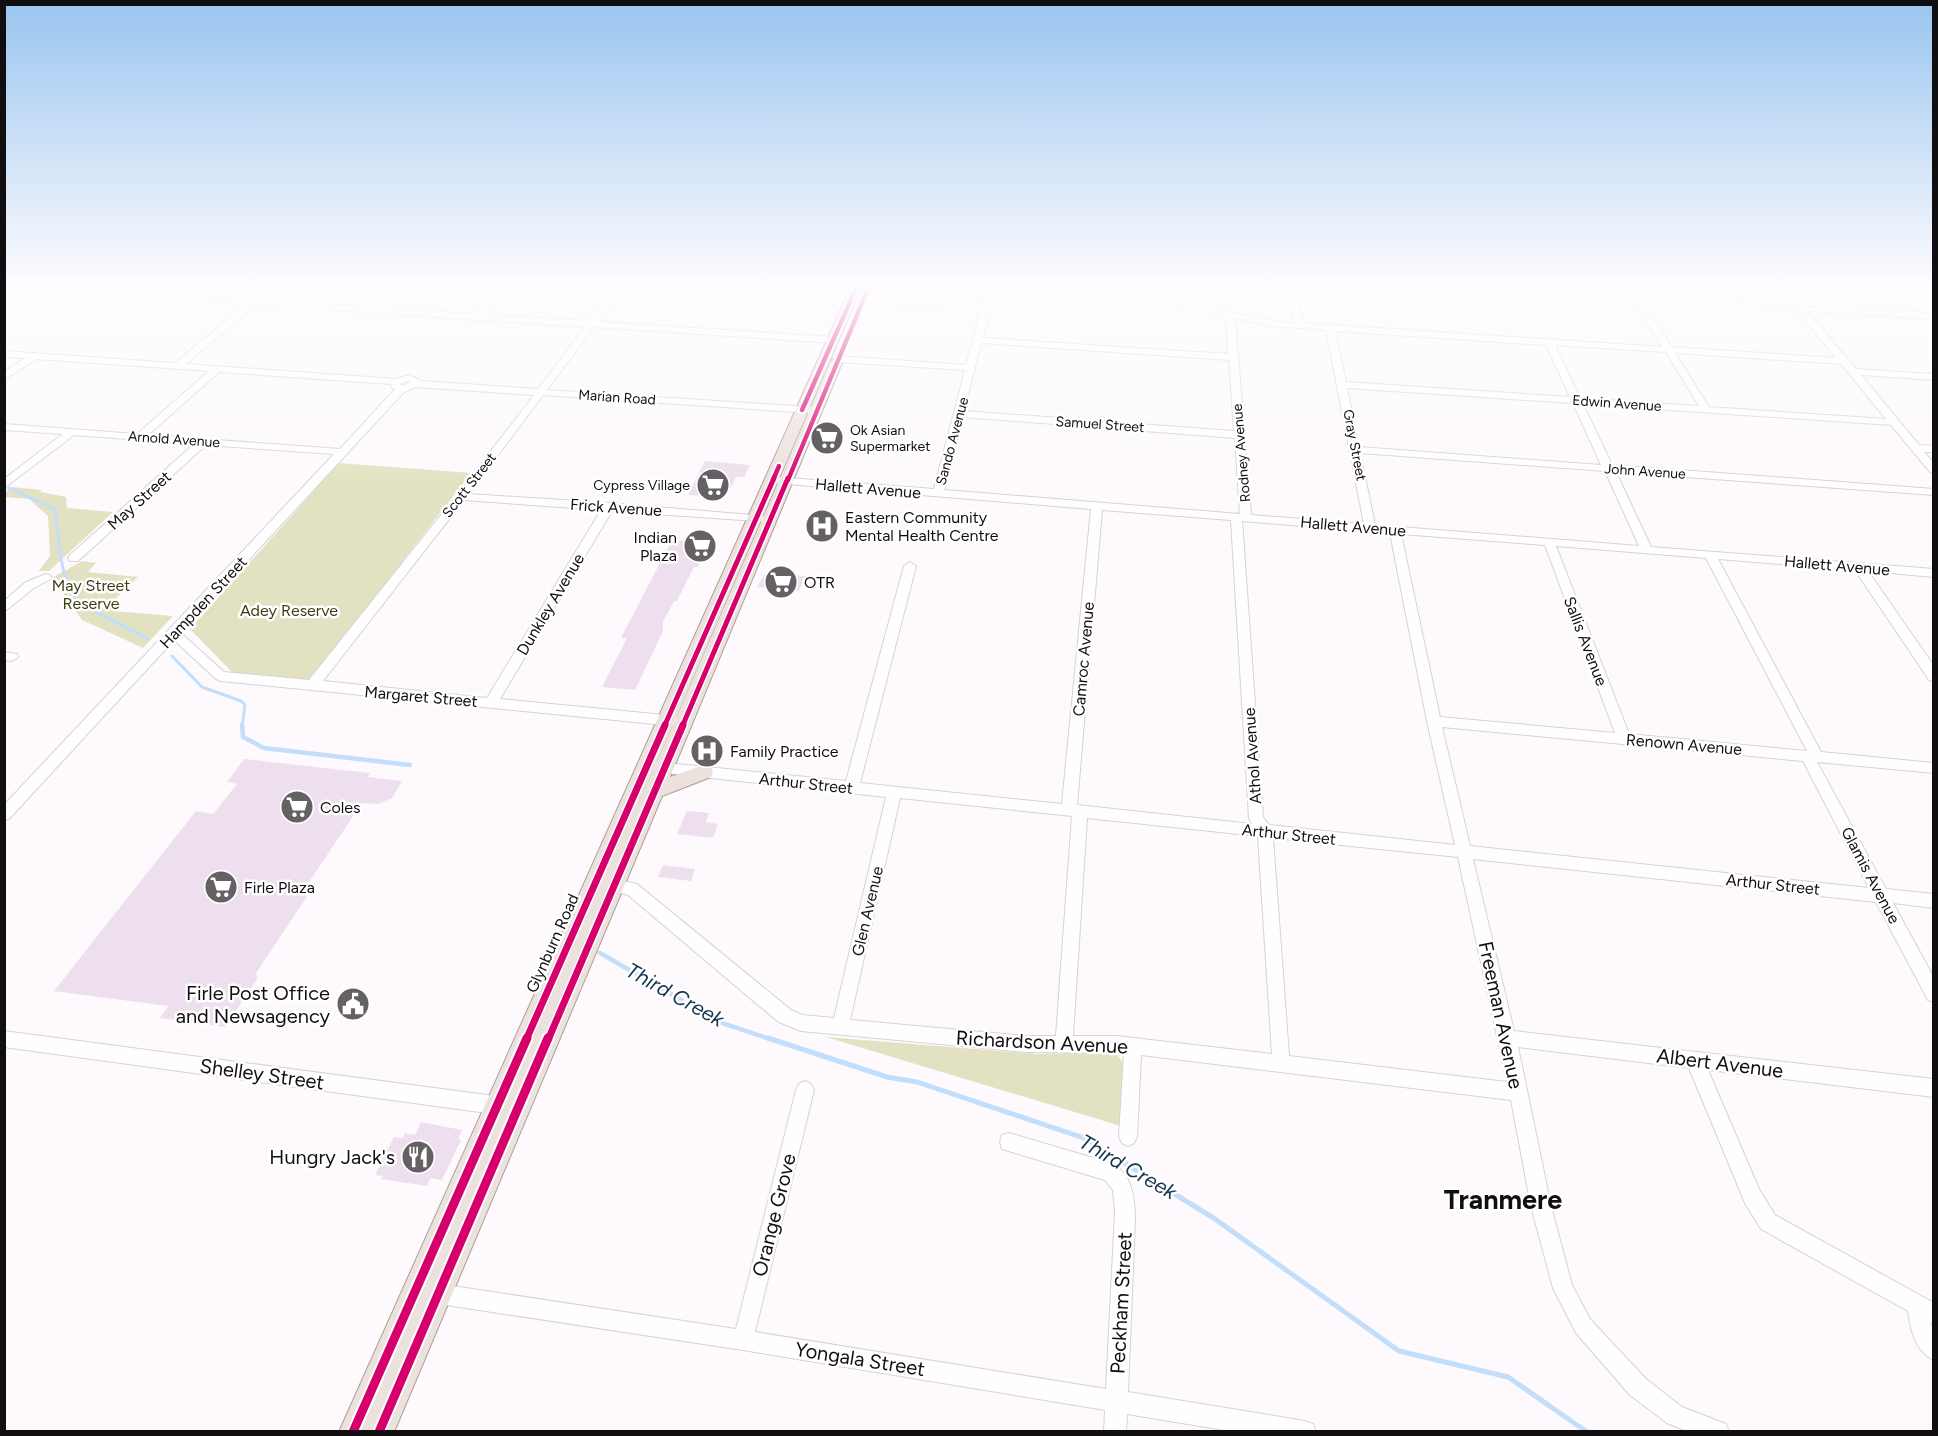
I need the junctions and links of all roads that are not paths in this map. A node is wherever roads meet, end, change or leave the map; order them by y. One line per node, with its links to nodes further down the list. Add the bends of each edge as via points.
1 (196, 351): 18 (street)
2 (571, 351): 26 (street, Scott Street)
3 (830, 351): 28 (main road, Glynburn Road)
4 (840, 351): 16 (main road, Glynburn Road)
5 (974, 351): 19 (street, Sando Avenue)
6 (1143, 351): 15 (street)
7 (1233, 351): 15 (street, Rodney Avenue)
8 (1335, 351): 25 (street, Gray Street)
9 (1553, 351): 27 (street)
10 (1669, 351): 29 (street)
11 (1684, 351): 17 (street)
12 (1835, 351): 17 (street)
13 (4, 354): 14 (street)
14 (34, 356): 18 (street); 22 (street)
15 (1233, 357): 34 (street, Rodney Avenue)
16 (838, 359): 19 (street); 28 (main road, Glynburn Road)
17 (1843, 361): 21 (street)
18 (178, 366): 20 (street)
19 (970, 368): 30 (street, Sando Avenue)
20 (217, 369): 24 (street); 35 (street)
21 (1852, 372): 23 (street); 31 (street)
22 (4, 377)
23 (1934, 377)
24 (399, 385): 26 (street, Marian Road); 40 (street, Hampden Street)
25 (1342, 385): 27 (street, Edwin Avenue); 39 (street, Gray Street)
26 (540, 392): 28 (street, Marian Road); 47 (street, Scott Street)
27 (1576, 400): 29 (street, Edwin Avenue); 41 (street)
28 (810, 410): 43 (main road, Glynburn Road)
29 (1706, 410): 31 (street, Edwin Avenue)
30 (959, 414): 34 (street, Samuel Street); 46 (street, Sando Avenue)
31 (1893, 422): 37 (street)
32 (4, 427): 33 (street, Arnold Avenue)
33 (71, 433): 35 (street, Arnold Avenue); 44 (street)
34 (1240, 435): 51 (street, Rodney Avenue)
35 (139, 437): 36 (street, Arnold Avenue)
36 (204, 441): 40 (street, Arnold Avenue); 58 (street, May Street)
37 (1915, 448): 38 (street); 42 (street)
38 (1934, 449)
39 (1357, 450): 41 (street, John Avenue); 52 (street, Gray Street)
40 (343, 452): 65 (street, Hampden Street)
41 (1609, 469): 45 (street, John Avenue); 56 (street)
42 (1934, 470)
43 (779, 480): 46 (street, Hallett Avenue); 50 (main road, Glynburn Road)
44 (4, 485)
45 (1934, 492)
46 (938, 493): 49 (street, Hallett Avenue)
47 (461, 497): 48 (street, Frick Avenue); 67 (street, Scott Street)
48 (609, 506): 50 (street, Frick Avenue); 68 (street, Dunkley Avenue)
49 (1096, 506): 51 (street, Hallett Avenue); 79 (street, Camroc Avenue)
50 (763, 518): 54 (main road, Glynburn Road); 59 (main road, Glynburn Road)
51 (1241, 518): 52 (street, Hallett Avenue); 81 (street, Athol Avenue, via 1256,818)
52 (1370, 528): 53 (street, Hallett Avenue)
53 (1395, 530): 55 (street, Hallett Avenue); 70 (street, Freeman Avenue)
54 (762, 542): 59 (main road, via 751,547); 69 (main road, Glynburn Road)
55 (1549, 542): 56 (street, Hallett Avenue); 71 (street, Sallis Avenue)
56 (1647, 550): 57 (street, Hallett Avenue)
57 (1710, 555): 61 (street, Hallett Avenue); 72 (street, Glamis Avenue)
58 (74, 558)
59 (735, 565): 69 (main road, Glynburn Road)
60 (910, 566): 76 (street)
61 (1859, 567): 62 (street, Hallett Avenue); 66 (street)
62 (1934, 573)
63 (46, 578): 64 (street, via 30,585)
64 (4, 608)
65 (174, 633): 67 (street, Margaret Street, via 221,676); 80 (street, Hampden Street)
66 (1934, 677)
67 (312, 686): 68 (street, Margaret Street)
68 (491, 702): 69 (street, Margaret Street)
69 (675, 721): 73 (main road, Glynburn Road)
70 (1434, 721): 71 (street, Renown Avenue); 82 (street, Freeman Avenue)
71 (1624, 739): 72 (street, Renown Avenue)
72 (1812, 757): 74 (street, Renown Avenue); 84 (street, Glamis Avenue)
73 (655, 766): 75 (street, Arthur Street); 77 (main road, Glynburn Road); 97 (main road, Glynburn Road)
74 (1934, 768)
75 (705, 772): 76 (street, Arthur Street); 77 (main road)
76 (851, 788): 78 (street, Arthur Street)
77 (655, 791): 83 (main road, Glynburn Road)
78 (894, 793): 79 (street, Arthur Street); 87 (street, Glen Avenue)
79 (1074, 812): 81 (street, Arthur Street); 90 (street, Camroc Avenue)
80 (4, 815)
81 (1265, 831): 82 (street, Arthur Street); 93 (street, Athol Avenue)
82 (1463, 852): 84 (street, Arthur Street); 88 (street, Freeman Avenue)
83 (614, 885): 87 (street, Richardson Avenue, via 632,889 644,898 785,1016 801,1023); 97 (main road, Glynburn Road, via 582,959)
84 (1882, 896): 85 (street, Arthur Street); 86 (street, Glamis Avenue)
85 (1934, 901)
86 (1934, 995)
87 (840, 1029): 90 (street, Richardson Avenue, via 1027,1044)
88 (1507, 1038): 92 (street, Albert Avenue); 96 (street, Freeman Avenue)
89 (4, 1039): 97 (street, Shelley Street)
90 (1064, 1043): 91 (street, Richardson Avenue)
91 (1133, 1046): 93 (street, Richardson Avenue); 98 (street)
92 (1695, 1060): 94 (street, Albert Avenue); 101 (street, via 1752,1196 1768,1222)
93 (1281, 1063): 96 (street, Richardson Avenue)
94 (1934, 1088)
95 (805, 1090): 102 (street, Orange Grove)
96 (1518, 1092): 109 (street, Freeman Avenue, via 1553,1258 1583,1326 1638,1387 1675,1415)
97 (507, 1107): 100 (main road, Glynburn Road)
98 (1128, 1137)
99 (1009, 1142): 104 (street, Peckham Street, via 1116,1176 1125,1202)
100 (427, 1293): 102 (street, Yongala Street); 105 (main road, Glynburn Road); 106 (main road, Glynburn Road)
101 (1926, 1310): 103 (street, via 1920,1328)
102 (743, 1340): 104 (street, Yongala Street)
103 (1934, 1350)
104 (1116, 1399): 107 (street, Peckham Street); 108 (street, Yongala Street)
105 (353, 1431)
106 (379, 1431)
107 (1115, 1431)
108 (1305, 1431)
109 (1718, 1431)

